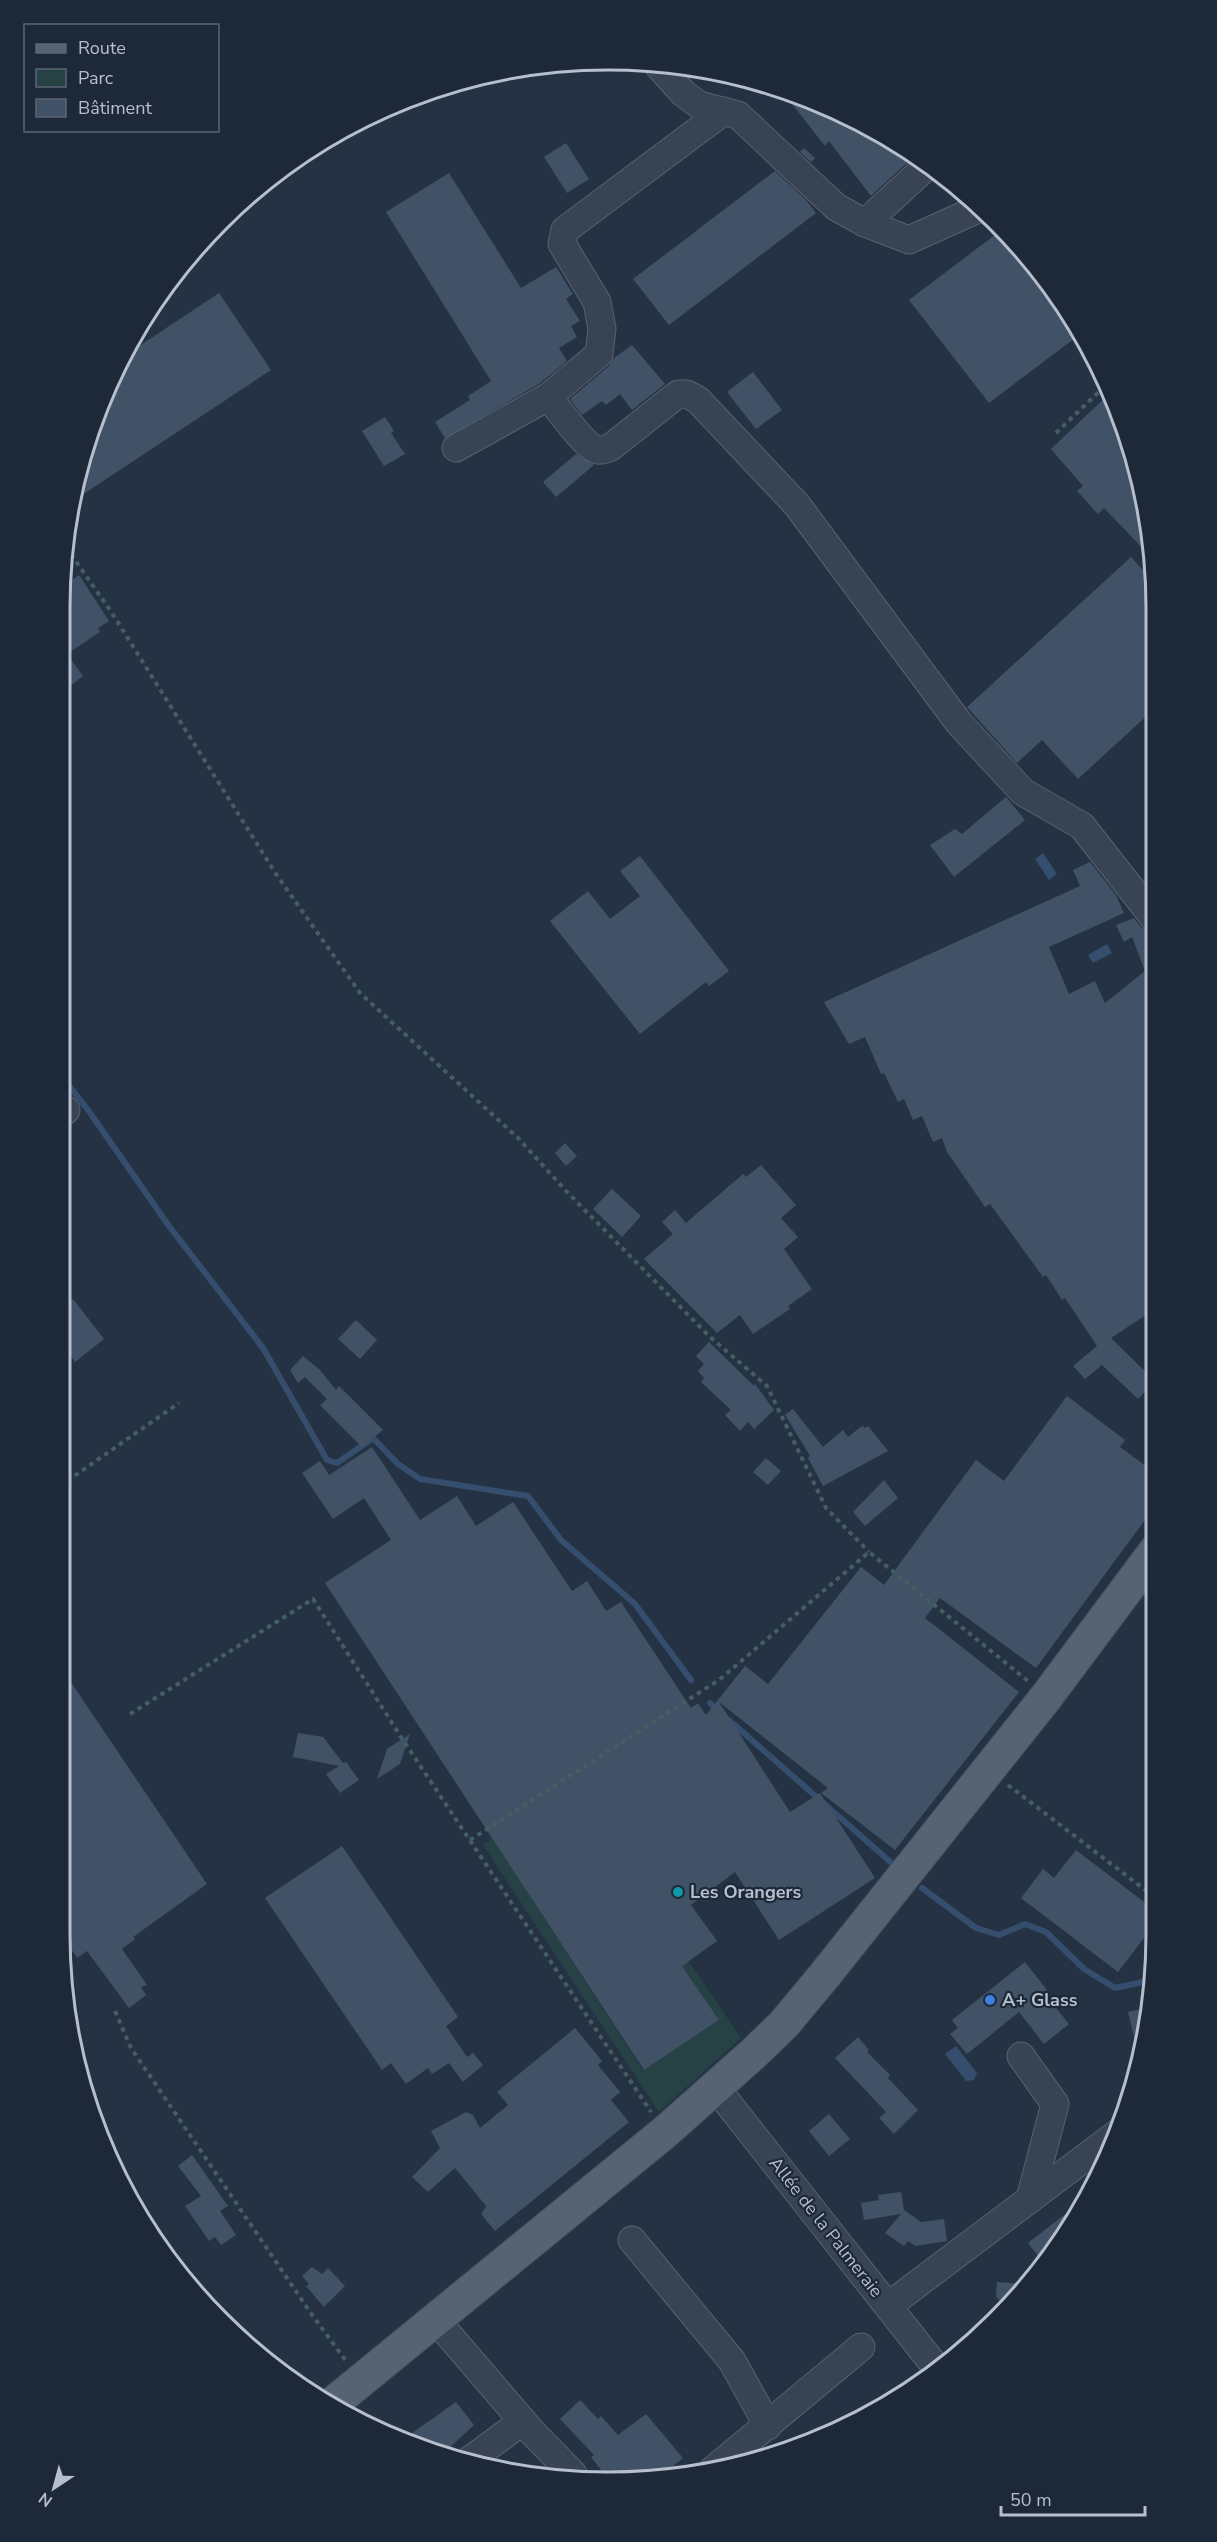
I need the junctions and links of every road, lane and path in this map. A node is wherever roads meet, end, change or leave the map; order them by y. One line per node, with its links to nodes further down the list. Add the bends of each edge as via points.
1 (666, 74): 2 (street, via 699,105)
2 (724, 111): 5 (street, via 738,115 836,207); 7 (street, via 565,230 562,244 597,302 602,329 599,354)
3 (921, 171): 5 (street)
4 (972, 212): 5 (street, via 909,240)
5 (865, 223)
6 (1100, 391): 8 (path)
7 (548, 397): 9 (street); 11 (street, via 594,449 603,451 678,394 698,400 797,506 959,723 1023,792 1082,826)
8 (1056, 433)
9 (456, 448)
10 (73, 558): 14 (path, via 276,874 360,993 518,1138 709,1336 766,1386 826,1508)
11 (1146, 908)
12 (179, 1403): 13 (path)
13 (70, 1479)
14 (869, 1552): 16 (path); 19 (path, via 719,1680)
15 (1146, 1563): 16 (main road)
16 (1047, 1696): 18 (main road)
17 (130, 1714): 19 (path, via 313,1599)
18 (988, 1770): 20 (path); 23 (main road, via 784,2024)
19 (470, 1840): 24 (path)
20 (1146, 1891)
21 (115, 2011): 32 (path, via 131,2048 310,2312)
22 (1021, 2056): 26 (street, via 1056,2104)
23 (716, 2088): 24 (main road); 28 (street, Allée de la Palmeraie)
24 (665, 2132): 29 (main road)
25 (1104, 2143): 26 (street)
26 (1030, 2199): 28 (street)
27 (632, 2240): 35 (street, via 732,2361)
28 (888, 2306): 31 (street, Allée de la Palmeraie)
29 (436, 2319): 32 (main road); 34 (street)
30 (861, 2347): 35 (street)
31 (932, 2363)
32 (361, 2380): 33 (main road)
33 (339, 2399)
34 (523, 2421): 36 (street); 38 (street)
35 (768, 2426): 37 (street)
36 (477, 2455)
37 (729, 2457)
38 (569, 2470)

